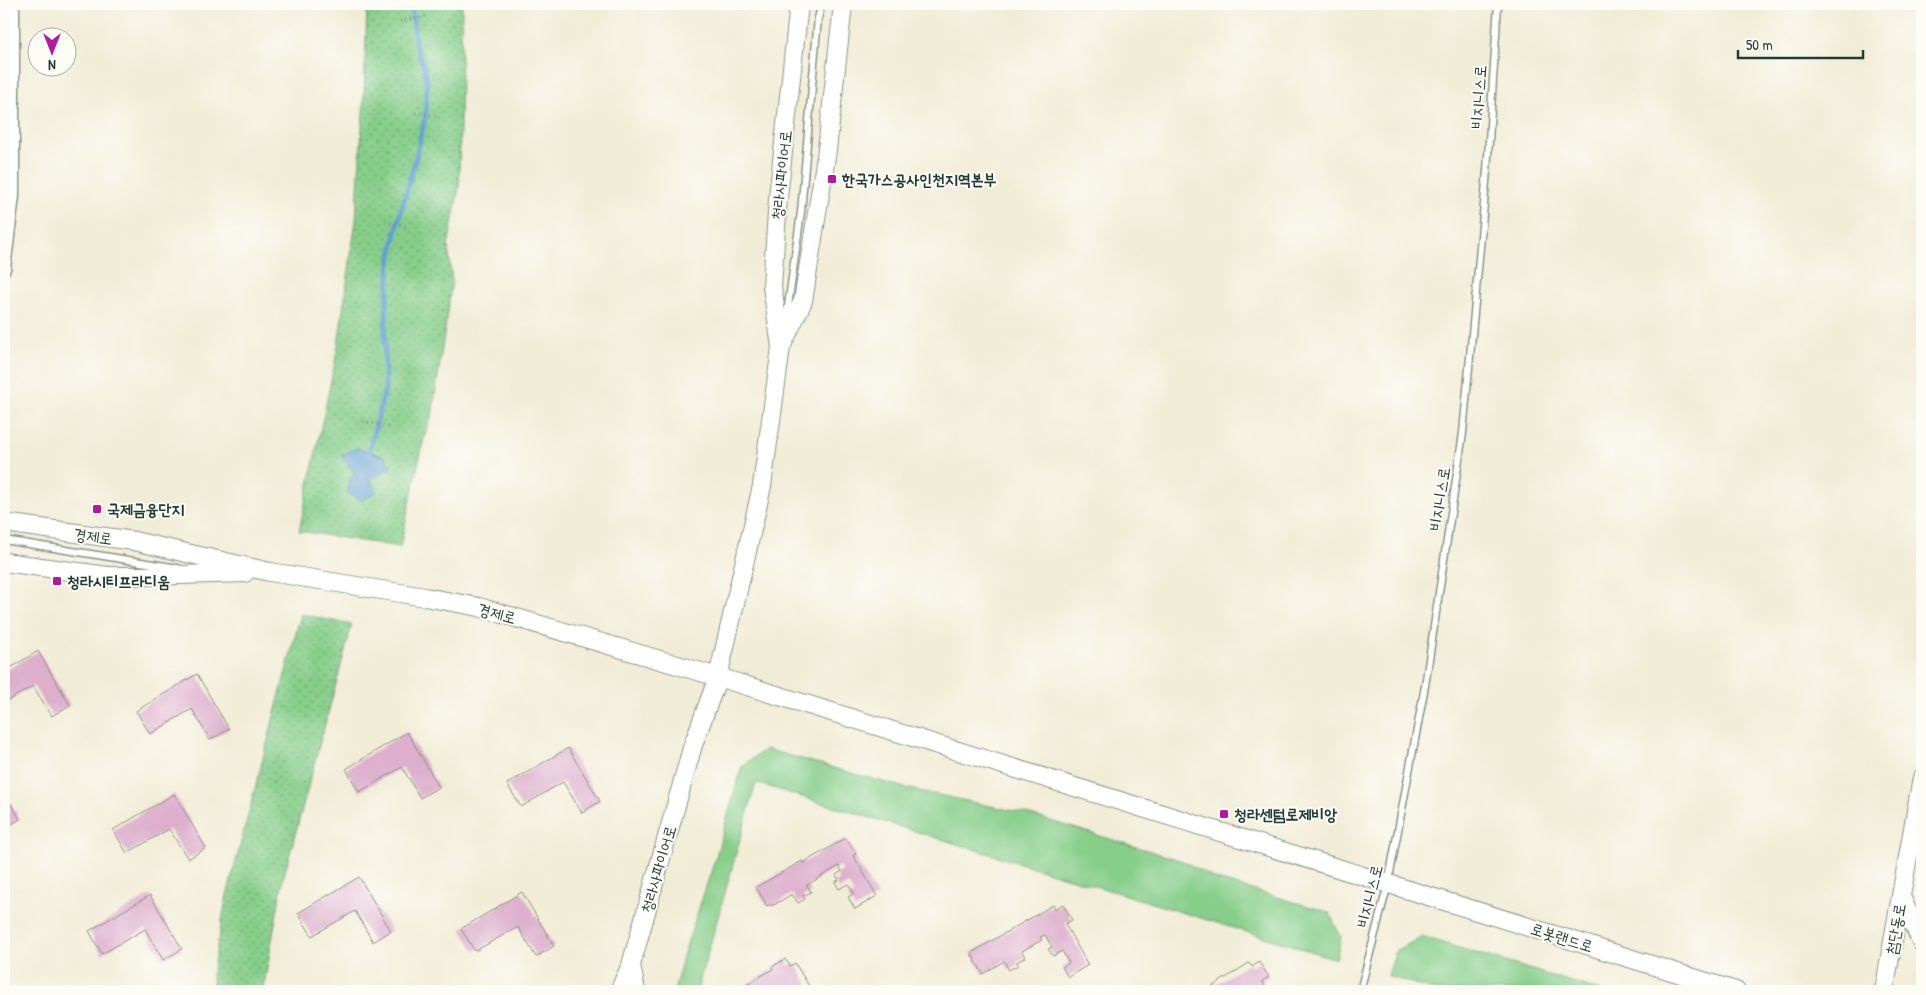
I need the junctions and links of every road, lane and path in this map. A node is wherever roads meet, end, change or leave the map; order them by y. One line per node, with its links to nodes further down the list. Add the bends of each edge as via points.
1 (13, 4): 10 (street)
2 (799, 4): 14 (main road, 청라사파이어로, via 772,286)
3 (822, 4): 14 (lane, via 818,18 801,212)
4 (843, 4): 14 (main road, via 827,150 803,301)
5 (1498, 4): 24 (lane, 비지니스로, via 1487,171 1463,433 1425,686)
6 (429, 16): 7 (path)
7 (400, 21)
8 (415, 113): 9 (path)
9 (437, 116)
10 (8, 196): 13 (street)
11 (385, 222): 12 (path)
12 (408, 227)
13 (4, 269)
14 (781, 347): 22 (main road, 청라사파이어로, via 762,486)
15 (363, 421): 16 (path)
16 (389, 427)
17 (4, 523): 20 (main road, 경제로, via 134,541)
18 (4, 540): 21 (lane)
19 (4, 562): 21 (main road, 경제로, via 108,576)
20 (270, 572): 21 (main road, 경제로); 22 (main road, 경제로, via 479,607)
21 (213, 573)
22 (718, 677): 24 (main road, 경제로); 27 (main road, 청라사파이어로, via 693,745)
23 (1922, 778): 25 (main road, 첨단동로)
24 (1388, 884): 31 (lane, 비지니스로); 32 (main road, 로봇랜드로)
25 (1901, 897): 26 (main road); 33 (main road, 첨단동로)
26 (1922, 943)
27 (631, 965): 28 (main road, 청라사파이어로); 29 (lane); 30 (main road)
28 (619, 991)
29 (627, 991)
30 (636, 991)
31 (1360, 991)
32 (1736, 991)
33 (1884, 991)

